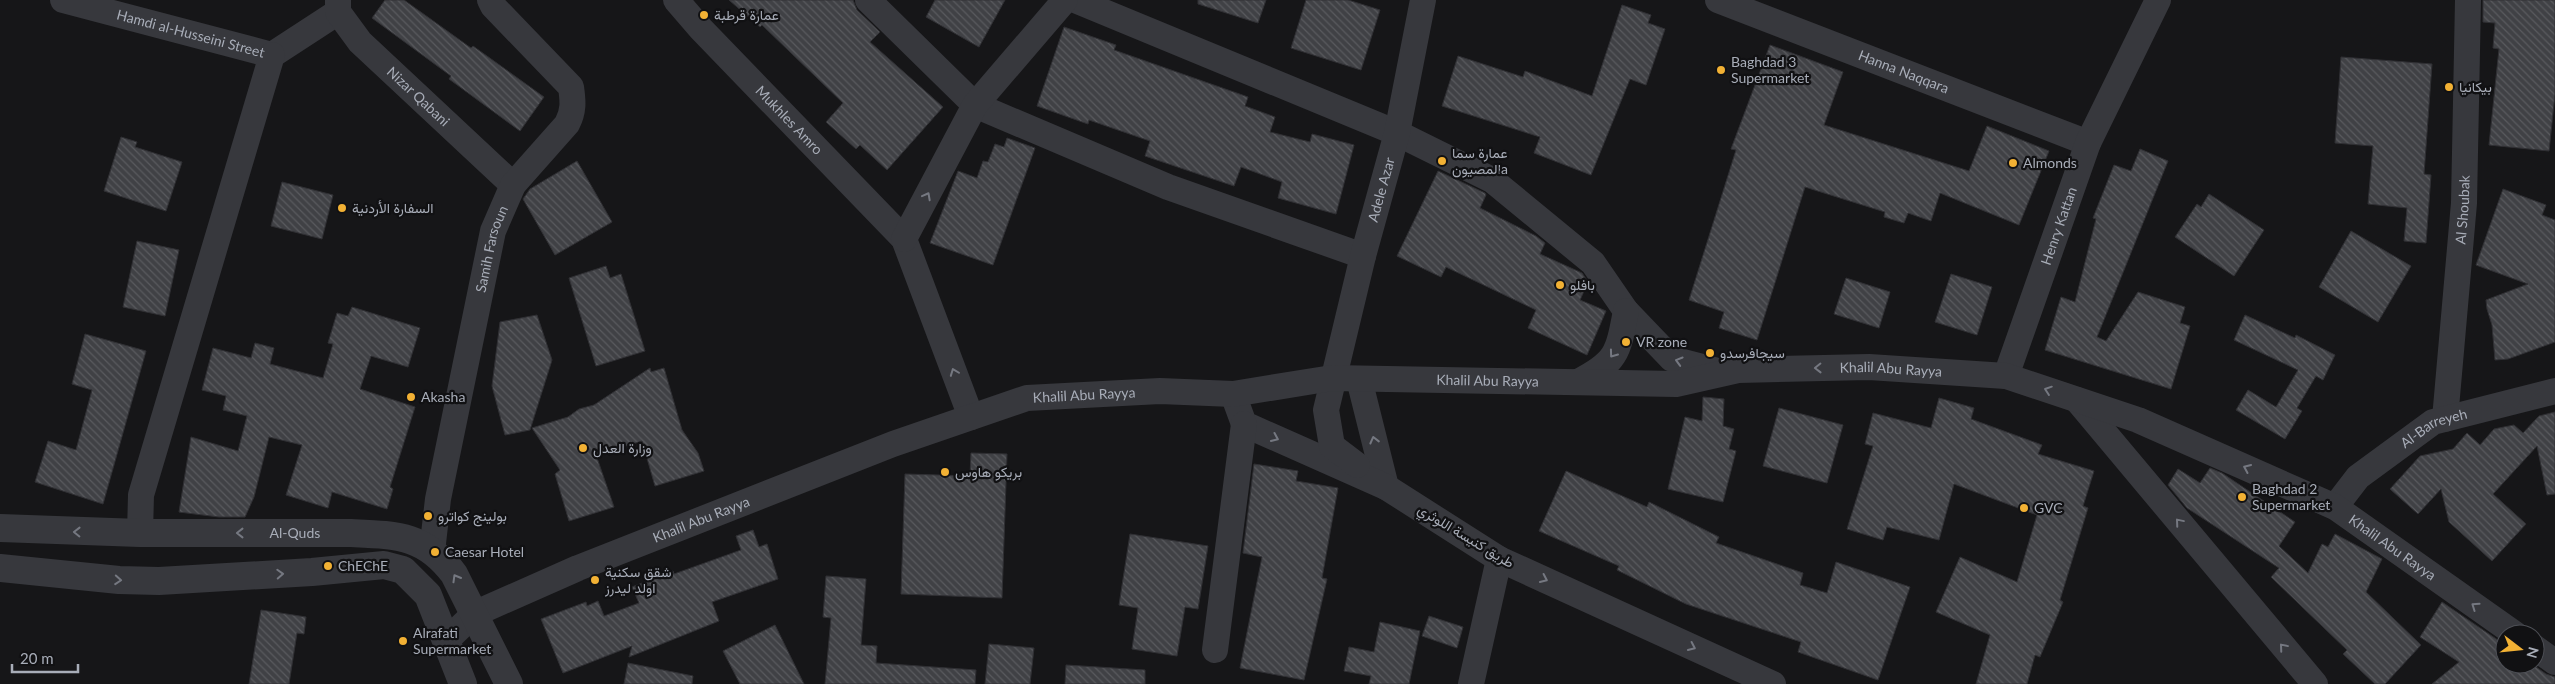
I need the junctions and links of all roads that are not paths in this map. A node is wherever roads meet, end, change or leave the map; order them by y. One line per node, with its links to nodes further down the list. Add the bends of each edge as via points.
1 (64, 0): 12 (street, Hamdi al-Husseini Street)
2 (490, 0): 16 (street, Samih Farsoun, via 571,87 573,102 567,124)
3 (676, 0): 17 (street, Mukhles Amro)
4 (868, 0): 13 (street)
5 (1065, 0): 13 (street)
6 (1075, 0): 14 (street)
7 (1423, 0): 14 (street, Adele Azar)
8 (1718, 0): 15 (street, Hanna Naqqara)
9 (2158, 0): 15 (street, Henry Kattan)
10 (2468, 0): 29 (street, Al Shoubak, via 2464,202)
11 (338, 6): 12 (street, Hamdi al-Husseini Street); 16 (street, Nizar Qabani, via 360,42)
12 (272, 55): 34 (street, via 141,495)
13 (975, 105): 17 (street, one-way to 13); 18 (street, via 1168,188)
14 (1397, 133): 18 (street, Adele Azar); 19 (street, via 1492,180 1593,263)
15 (2088, 143): 21 (street, Henry Kattan)
16 (513, 185): 35 (street, Samih Farsoun, via 493,231 438,499)
17 (904, 239): 28 (street, one-way to 17)
18 (1363, 256): 22 (street, Adele Azar)
19 (1626, 311): 20 (street, one-way to 19, via 1672,359); 24 (street, one-way to 24, via 1619,346 1602,369)
20 (1726, 373): 21 (street, Khalil Abu Rayya, one-way to 20, via 1869,367); 24 (street, Khalil Abu Rayya, via 1676,384)
21 (2006, 376): 27 (street, Khalil Abu Rayya, one-way to 21)
22 (1332, 378): 23 (street, Khalil Abu Rayya); 26 (street, Khalil Abu Rayya); 31 (street, Adele Azar, via 1326,410 1332,446)
23 (1359, 379): 24 (street, Khalil Abu Rayya); 31 (street, one-way to 23)
24 (1578, 382)
25 (2555, 391): 29 (street, Al-Barreyeh)
26 (1233, 394): 28 (street, Khalil Abu Rayya, via 1160,391 1027,398); 30 (street)
27 (2076, 400): 32 (street, Khalil Abu Rayya, one-way to 27, via 2138,420); 46 (street, one-way to 27)
28 (971, 417): 38 (street, Khalil Abu Rayya, via 755,496)
29 (2445, 419): 32 (street, Al-Barreyeh, via 2433,422 2358,477)
30 (1244, 424): 31 (street, طريق كنيسة اللوثري, one-way to 31); 41 (street)
31 (1386, 487): 36 (street, طريق كنيسة اللوثري)
32 (2335, 507): 39 (street, Khalil Abu Rayya, one-way to 32)
33 (0, 528): 34 (street, Al-Quds, one-way to 33)
34 (140, 533): 35 (street, Al-Quds, one-way to 34, via 413,540 386,534)
35 (432, 552): 38 (street, Al-Quds, one-way to 35, via 454,574 443,559)
36 (1500, 559): 44 (street); 45 (street, طريق كنيسة اللوثري, one-way to 45)
37 (0, 568): 40 (street, one-way to 40, via 159,581 384,565 403,570 428,595)
38 (474, 614): 40 (street, Khalil Abu Rayya); 43 (street, Al-Quds)
39 (2501, 624)
40 (446, 641): 42 (street)
41 (1215, 650)
42 (463, 684)
43 (509, 684)
44 (1471, 684)
45 (1773, 684)
46 (2314, 684)

